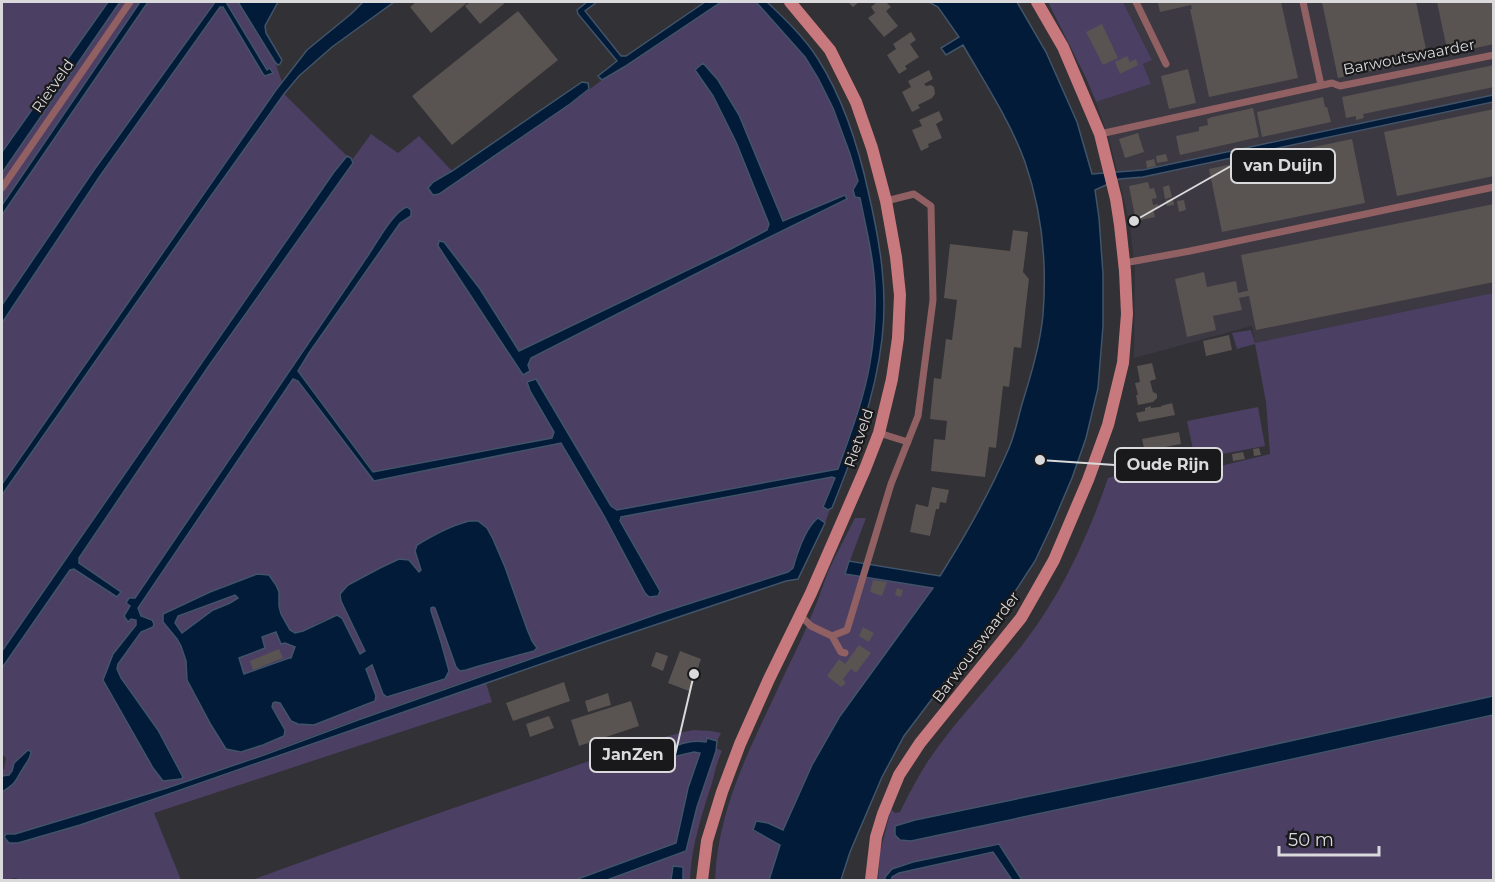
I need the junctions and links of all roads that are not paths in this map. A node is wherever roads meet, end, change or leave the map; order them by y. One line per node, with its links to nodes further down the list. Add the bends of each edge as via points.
1 (130, 2): 11 (lane, Rietveld)
2 (790, 2): 12 (street, Rietveld, via 830,50 856,102)
3 (1037, 2): 9 (street, Barwoutswaarder, via 1063,47)
4 (1136, 2): 7 (lane)
5 (1303, 2): 8 (lane)
6 (1494, 55): 8 (lane, Barwoutswaarder, via 1340,86)
7 (1166, 63)
8 (1321, 85): 9 (lane, Barwoutswaarder)
9 (1100, 134): 13 (street, Barwoutswaarder)
10 (1494, 187): 13 (lane)
11 (2, 188)
12 (886, 201): 14 (street, Rietveld, via 900,295 897,348); 15 (lane, via 914,195 931,206 933,300 918,417)
13 (1125, 263): 20 (street, Barwoutswaarder, via 1123,363 1108,425 1088,480 1054,560 1021,618 920,743 899,776 876,837)
14 (879, 433): 15 (lane); 16 (street, Rietveld)
15 (908, 442): 17 (lane, via 891,484 847,630)
16 (801, 615): 17 (lane, via 811,626); 19 (street, Rietveld, via 769,679 722,792 707,841)
17 (832, 636): 18 (lane)
18 (845, 653)
19 (702, 880)
20 (871, 880)

